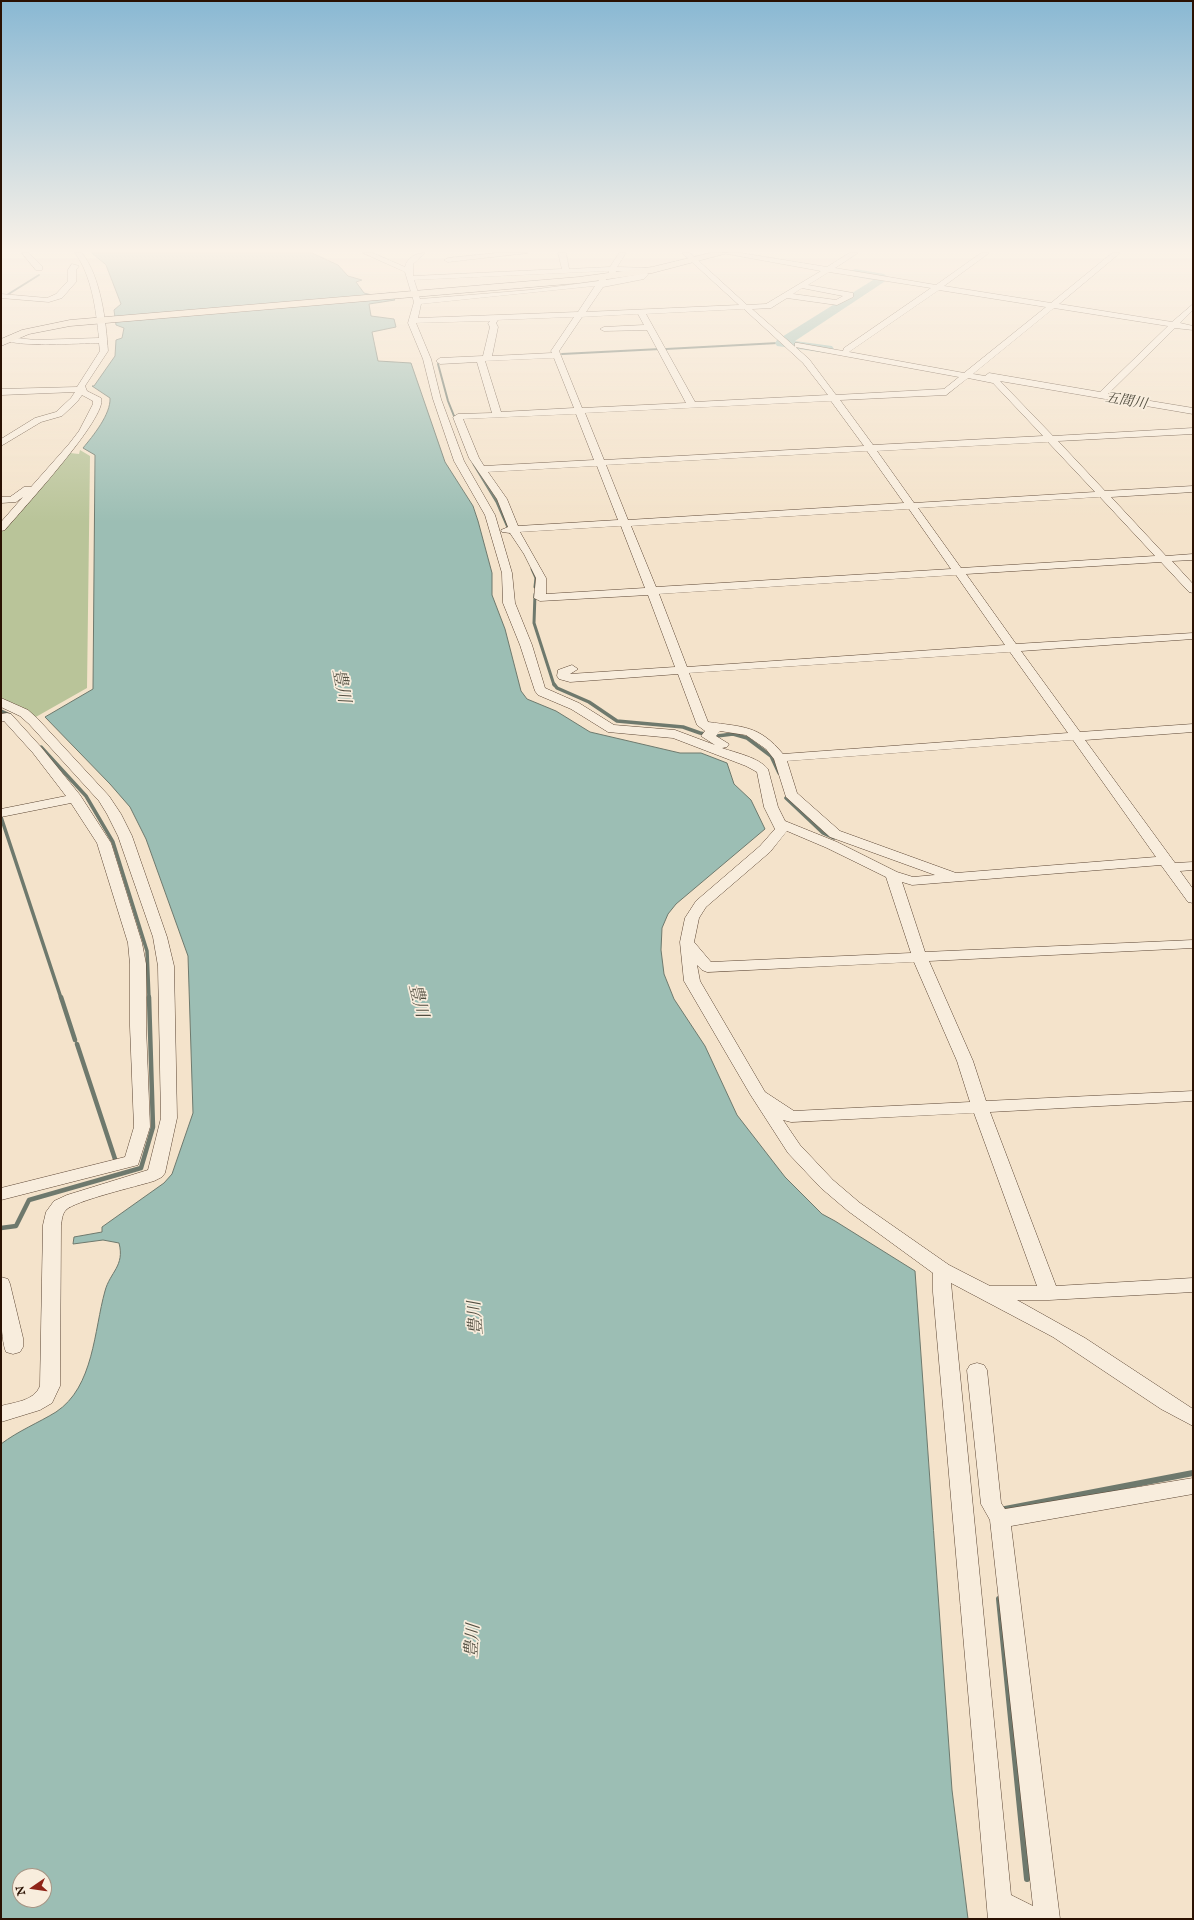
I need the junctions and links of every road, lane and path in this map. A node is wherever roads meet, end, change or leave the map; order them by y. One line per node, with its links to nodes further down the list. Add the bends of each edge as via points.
1 (103, 343): 16 (street, via 104,351 82,383)
2 (420, 343): 39 (street, via 459,461 490,516)
3 (489, 343): 13 (street)
4 (560, 343): 12 (street, via 555,351)
5 (658, 343): 20 (street)
6 (790, 343): 10 (street)
7 (858, 343): 11 (street)
8 (1007, 343): 15 (street)
9 (1156, 343): 18 (street)
10 (794, 346): 11 (street, via 818,345); 15 (street); 19 (street)
11 (847, 350): 15 (street)
12 (557, 355): 13 (street); 21 (street)
13 (484, 359): 14 (street); 23 (street)
14 (440, 361)
15 (969, 374): 18 (street); 19 (street, via 946,392); 27 (street, via 996,381)
16 (81, 389): 17 (street); 26 (street, via 74,400 58,414 38,420); 32 (street, via 98,400 96,407 83,431)
17 (1, 392)
18 (1102, 395): 22 (street)
19 (833, 398): 20 (street); 29 (street)
20 (692, 405): 21 (street)
21 (578, 411): 23 (street); 30 (street)
22 (1193, 411)
23 (497, 415): 31 (street, via 458,417)
24 (1193, 431): 27 (street)
25 (1, 432): 26 (street)
26 (18, 434): 28 (street)
27 (1051, 439): 29 (street); 34 (street)
28 (1, 443)
29 (869, 448): 30 (street); 36 (street)
30 (599, 463): 31 (street); 37 (street)
31 (481, 469): 39 (street, via 502,499)
32 (42, 482): 35 (street, via 33,484 12,500); 38 (street)
33 (1193, 489): 34 (street)
34 (1103, 495): 36 (street); 41 (street)
35 (1, 500)
36 (910, 506): 37 (street); 42 (street)
37 (625, 522): 39 (street); 44 (street)
38 (1, 528)
39 (507, 532): 44 (street, via 517,537 529,554 541,578 540,598); 55 (street, via 509,603 542,692 575,706 612,729 675,734)
40 (1193, 557): 41 (street)
41 (1164, 559): 42 (street); 43 (street)
42 (958, 572): 44 (street); 46 (street)
43 (1193, 590)
44 (652, 591): 48 (street)
45 (1193, 636): 46 (street)
46 (1012, 648): 48 (street); 53 (street)
47 (572, 669): 48 (street, via 562,672 563,676 570,678)
48 (681, 670): 52 (street)
49 (1, 702): 78 (street, via 24,713 38,726 104,799 125,836 160,937 166,966 169,1118 156,1173 60,1205 55,1212 52,1225 50,1386 45,1398 33,1405)
50 (1, 718): 56 (street, via 7,717)
51 (1193, 728): 53 (street)
52 (708, 731): 54 (street, via 750,732 770,746); 55 (street, via 755,761)
53 (1077, 736): 54 (street); 59 (street)
54 (780, 758): 62 (street, via 791,794 835,834)
55 (759, 767): 58 (street, via 771,807)
56 (76, 798): 57 (street); 70 (street, via 104,843 135,943 138,964 142,1127 132,1161)
57 (1, 813)
58 (781, 824): 61 (street, via 832,845); 64 (street, via 780,832 765,849 701,904 692,918)
59 (1169, 864): 60 (street); 62 (street); 63 (street)
60 (1193, 866)
61 (892, 875): 62 (street, via 912,880); 66 (street)
62 (956, 877)
63 (1193, 900)
64 (687, 942): 66 (street, via 707,967); 67 (street, via 692,981)
65 (1193, 944): 66 (street)
66 (920, 958): 69 (street, via 965,1061)
67 (758, 1094): 69 (street, via 791,1117); 71 (street, via 794,1149 827,1184 854,1207)
68 (1193, 1096): 69 (street)
69 (980, 1107): 75 (street)
70 (1, 1194)
71 (942, 1270): 74 (street); 82 (street)
72 (1, 1284): 76 (street)
73 (1193, 1285): 75 (street)
74 (987, 1293): 75 (street); 79 (street, via 1053,1327 1174,1409)
75 (1049, 1293)
76 (13, 1347)
77 (977, 1370): 81 (street)
78 (1, 1414)
79 (1193, 1418)
80 (1191, 1490): 81 (street)
81 (996, 1512): 84 (street)
82 (1000, 1911): 83 (street)
83 (1031, 1919)
84 (1047, 1919)

